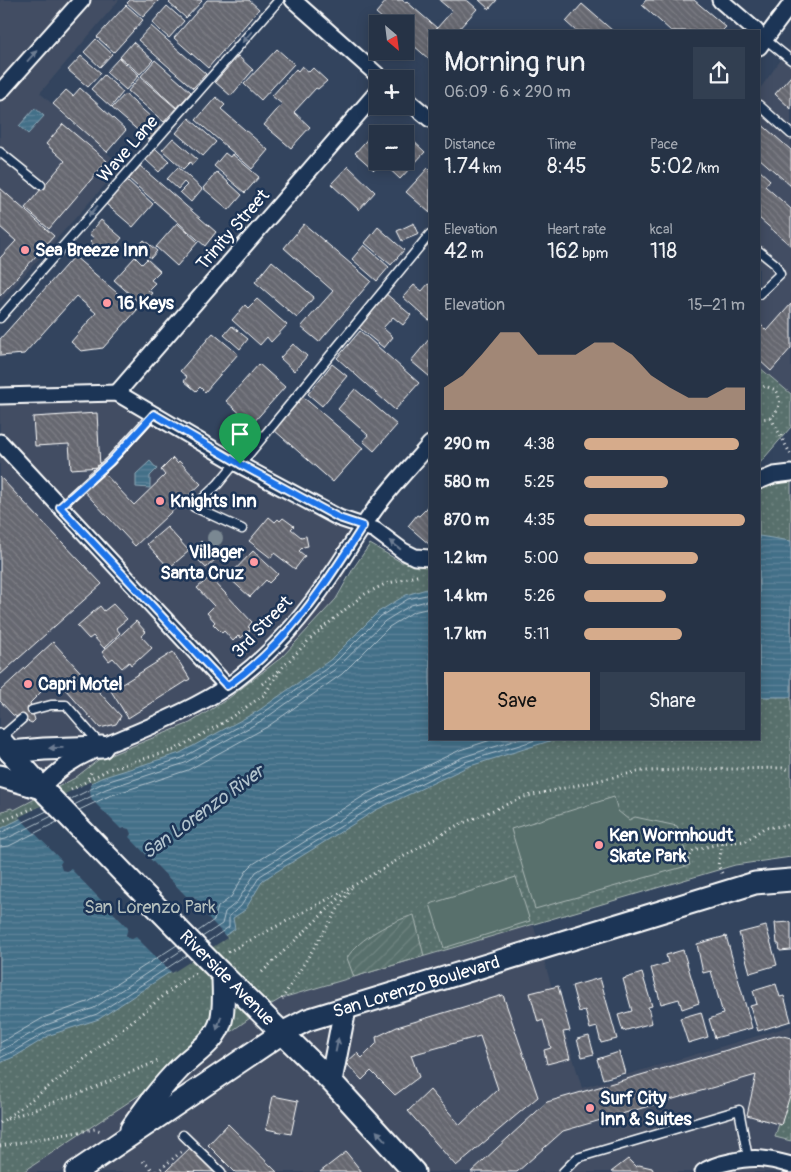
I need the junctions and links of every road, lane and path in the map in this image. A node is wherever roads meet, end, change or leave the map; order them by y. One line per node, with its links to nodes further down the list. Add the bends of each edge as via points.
1 (82, 0): 10 (street, one-way to 1)
2 (279, 0): 21 (lane, Wave Lane, one-way to 21)
3 (293, 0): 9 (street)
4 (720, 0): 6 (street)
5 (791, 4): 7 (street)
6 (752, 30)
7 (760, 38): 8 (lane)
8 (791, 60)
9 (372, 70)
10 (0, 92)
11 (369, 101): 23 (street, Trinity Street)
12 (414, 106): 14 (street)
13 (760, 106): 15 (lane)
14 (429, 118)
15 (791, 134)
16 (0, 152): 17 (lane)
17 (41, 185)
18 (429, 235): 31 (lane)
19 (760, 251): 20 (lane, via 775,264 780,274)
20 (760, 293)
21 (0, 318)
22 (760, 388): 26 (path, via 765,386 776,390 780,399 778,410)
23 (118, 393): 24 (street); 25 (street)
24 (0, 396)
25 (154, 414): 31 (street); 34 (lane, via 110,462)
26 (771, 418): 27 (path); 30 (path)
27 (760, 419)
28 (0, 442): 34 (street)
29 (429, 445): 35 (street, 3rd Street, via 380,501)
30 (791, 456)
31 (238, 463): 35 (street, via 339,518); 36 (lane, via 194,507)
32 (791, 473): 33 (street)
33 (760, 480)
34 (60, 507): 38 (street)
35 (363, 526): 37 (street, one-way to 35, via 415,557 375,530); 38 (street, 3rd Street, via 303,614 272,650)
36 (242, 529)
37 (429, 558)
38 (227, 686): 42 (street, 3rd Street, via 184,710)
39 (32, 710): 42 (lane, via 51,704 66,705)
40 (22, 719): 41 (lane)
41 (3, 744): 42 (main road, one-way to 41, via 44,749); 45 (main road, Riverside Avenue)
42 (102, 747): 45 (street, 3rd Street, via 66,765 50,778)
43 (791, 770): 52 (path, via 641,771 524,797 456,826)
44 (0, 776): 45 (main road)
45 (42, 796): 46 (path); 55 (main road, Riverside Avenue, bridge)
46 (0, 822)
47 (791, 825): 48 (path, via 764,828 746,841)
48 (723, 843): 49 (path, via 693,850); 50 (path, via 718,865)
49 (688, 860)
50 (722, 873)
51 (791, 880): 58 (main road, San Lorenzo Boulevard, via 755,883)
52 (351, 887): 53 (path); 54 (path); 57 (path)
53 (237, 947)
54 (262, 972)
55 (221, 973): 59 (main road, Riverside Avenue); 65 (main road, one-way to 65, via 222,1014 214,1038 179,1068)
56 (181, 982): 62 (path)
57 (282, 999)
58 (345, 1009): 59 (main road, San Lorenzo Boulevard, via 307,1020); 61 (main road, one-way to 58)
59 (282, 1033): 61 (main road, Riverside Avenue); 65 (main road, San Lorenzo Boulevard)
60 (160, 1059): 62 (path, via 83,1092)
61 (331, 1081): 74 (main road, Riverside Avenue, one-way to 61)
62 (4, 1120): 63 (path)
63 (0, 1123)
64 (183, 1134): 66 (lane)
65 (125, 1138): 67 (path, via 95,1129); 71 (main road, San Lorenzo Boulevard)
66 (192, 1143): 72 (path); 73 (lane)
67 (0, 1146)
68 (748, 1158): 70 (street); 75 (lane, via 739,1110 577,1158); 76 (street, via 710,1166)
69 (143, 1161): 72 (path)
70 (791, 1165)
71 (76, 1172)
72 (156, 1172)
73 (221, 1172)
74 (414, 1172)
75 (563, 1172)
76 (703, 1172)

